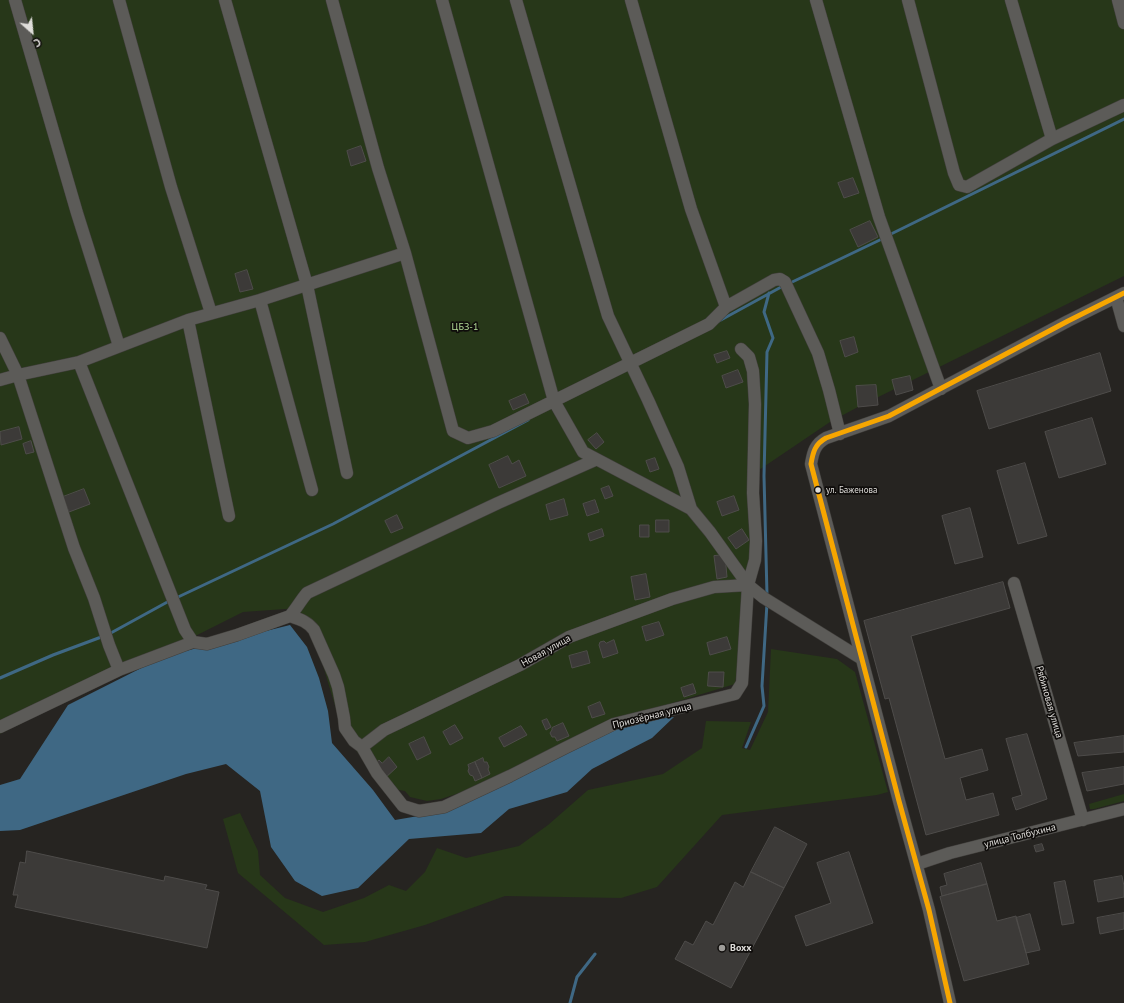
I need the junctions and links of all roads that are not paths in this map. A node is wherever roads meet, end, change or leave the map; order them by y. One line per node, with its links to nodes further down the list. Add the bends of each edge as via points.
1 (15, 0): 24 (street)
2 (119, 0): 20 (street, via 171,187)
3 (225, 0): 16 (street)
4 (332, 0): 15 (street, via 378,168)
5 (442, 0): 31 (street)
6 (516, 0): 27 (street, via 608,316)
7 (631, 0): 19 (street, via 691,209)
8 (816, 0): 30 (street, via 879,217)
9 (908, 0): 14 (street, via 959,185 967,187)
10 (1011, 0): 14 (street)
11 (1118, 0): 12 (street)
12 (1124, 23)
13 (1124, 105): 14 (street)
14 (1052, 140)
15 (405, 254): 16 (street); 31 (street, via 453,431 468,438 493,431)
16 (307, 285): 18 (street); 34 (street)
17 (1120, 295): 22 (street); 30 (street)
18 (260, 300): 20 (street); 35 (street)
19 (726, 307): 27 (street, via 709,324); 32 (street, via 774,280 780,279 785,282 818,353)
20 (211, 313): 21 (street)
21 (188, 320): 24 (street); 37 (street)
22 (1124, 326)
23 (0, 338): 28 (street)
24 (119, 346): 26 (street)
25 (741, 349): 39 (street, Приозёрная улица, via 749,357 756,404 753,493 756,541)
26 (79, 362): 28 (street); 41 (street, via 185,630)
27 (629, 362): 31 (street); 36 (street, via 678,467)
28 (18, 375): 29 (street); 43 (street, via 74,548)
29 (0, 380)
30 (941, 390): 32 (street, via 889,416)
31 (554, 401): 33 (street, via 582,452)
32 (840, 434): 42 (street, via 818,442 811,464)
33 (595, 460): 36 (street); 40 (street, via 490,506 307,593)
34 (347, 473)
35 (312, 490)
36 (691, 509): 39 (street)
37 (229, 516)
38 (1014, 583): 47 (street, Рябиновая улица)
39 (748, 585): 42 (street, via 764,598); 45 (street, Новая улица, via 714,587 672,599 569,637 520,665 384,730); 45 (street, Приозёрная улица, via 742,683 735,694 614,724 444,806 419,811 403,806 377,773)
40 (290, 616): 41 (street, via 207,644); 45 (street, via 305,622 314,630 338,687 345,728)
41 (193, 642): 43 (street)
42 (862, 659): 48 (street)
43 (119, 670): 44 (street)
44 (0, 728)
45 (362, 747)
46 (1124, 809): 47 (street, улица Толбухина)
47 (1083, 820): 48 (street, улица Толбухина, via 950,853)
48 (917, 864): 49 (street)
49 (950, 1003)

